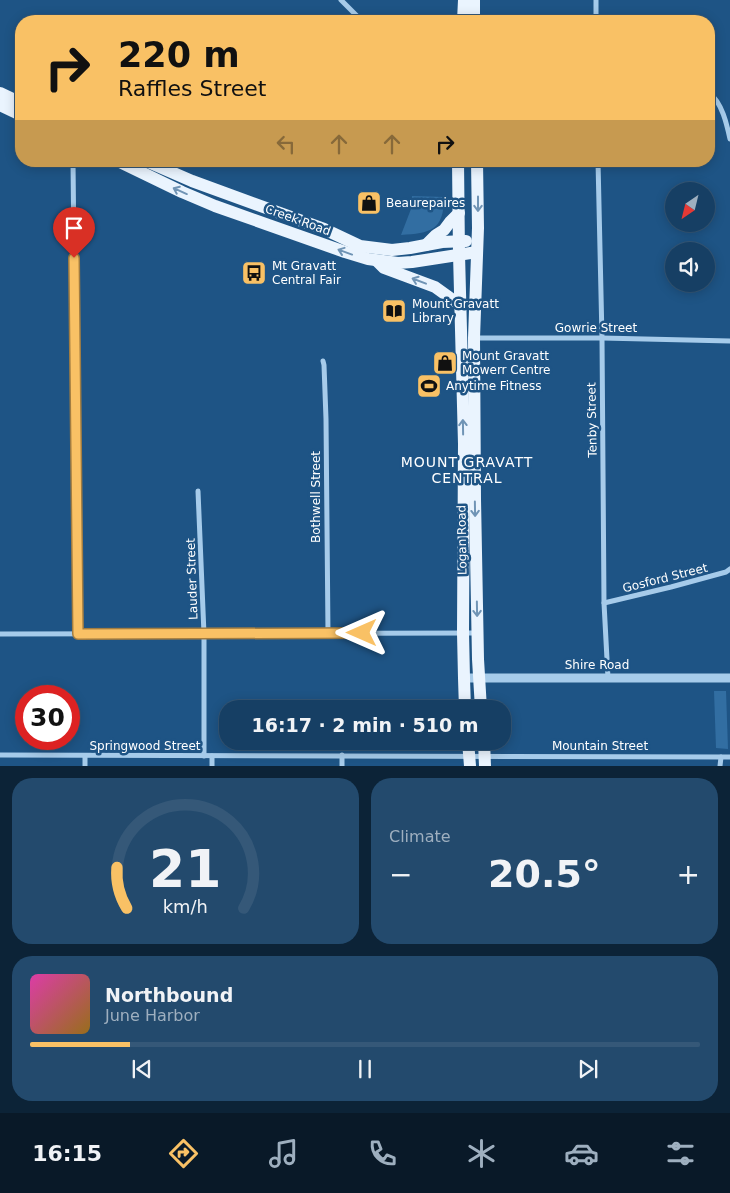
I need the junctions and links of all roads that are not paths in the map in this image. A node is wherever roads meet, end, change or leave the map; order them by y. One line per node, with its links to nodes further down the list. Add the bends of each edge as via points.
1 (340, 0): 5 (street)
2 (464, 0): 6 (main road)
3 (474, 0): 7 (main road)
4 (596, 0): 8 (street)
5 (356, 15)
6 (463, 15)
7 (474, 15)
8 (596, 15)
9 (0, 93): 11 (main road)
10 (715, 99): 14 (street, via 720,105)
11 (15, 100)
12 (0, 105): 13 (main road)
13 (15, 112)
14 (730, 139)
15 (73, 167): 40 (street)
16 (130, 167): 26 (main road, Creek Road, one-way to 16, via 215,206)
17 (160, 167): 23 (main road, Creek Road, via 324,229 360,246 392,250)
18 (458, 167): 21 (main road, Logan Road)
19 (477, 167): 24 (main road, Logan Road, one-way to 24)
20 (598, 167): 30 (street, Tenby Street)
21 (459, 214): 22 (main road, Logan Road); 23 (main road)
22 (459, 241): 23 (main road, Creek Road); 24 (main road, Creek Road); 25 (main road, Logan Road)
23 (426, 245)
24 (477, 246): 25 (main road, Creek Road); 29 (main road, Logan Road)
25 (459, 254): 26 (main road, Creek Road, via 412,262); 27 (main road, Logan Road)
26 (377, 261): 27 (main road, one-way to 26, via 435,287 384,268)
27 (460, 305): 28 (main road, Logan Road)
28 (461, 338): 29 (street, Gowrie Street); 37 (main road, Logan Road, one-way to 28)
29 (474, 338): 30 (street, Gowrie Street); 38 (main road, Logan Road, one-way to 38)
30 (602, 338): 31 (street, Gowrie Street); 35 (street, Tenby Street)
31 (730, 341)
32 (323, 361): 36 (street, Bothwell Street)
33 (198, 491): 41 (street, Lauder Street)
34 (730, 569): 35 (street, Gosford Street, via 671,588)
35 (604, 603): 44 (street, Tenby Street)
36 (328, 633): 37 (street); 41 (street)
37 (463, 633): 38 (street); 42 (main road, Logan Road)
38 (477, 633): 43 (main road, Logan Road)
39 (0, 634): 40 (street)
40 (78, 634): 41 (street)
41 (204, 634): 51 (street, Lauder Street)
42 (464, 678): 43 (street, Shire Road); 46 (main road, Logan Road)
43 (479, 678): 44 (street, Shire Road); 47 (main road, Logan Road)
44 (608, 678): 45 (street, Shire Road)
45 (730, 678)
46 (465, 700)
47 (480, 700)
48 (0, 755): 50 (street, Springwood Street)
49 (342, 755): 52 (street, Springwood Street); 55 (street, Springwood Street); 59 (street)
50 (85, 756): 51 (street, Springwood Street); 57 (street)
51 (204, 756): 52 (street, Springwood Street)
52 (212, 756): 58 (street)
53 (721, 757): 54 (street, Mountain Street); 56 (street, Mountain Street, via 578,756); 60 (street)
54 (730, 757)
55 (470, 761): 56 (street, Mountain Street)
56 (485, 761)
57 (85, 766)
58 (212, 766)
59 (342, 766)
60 (720, 766)

